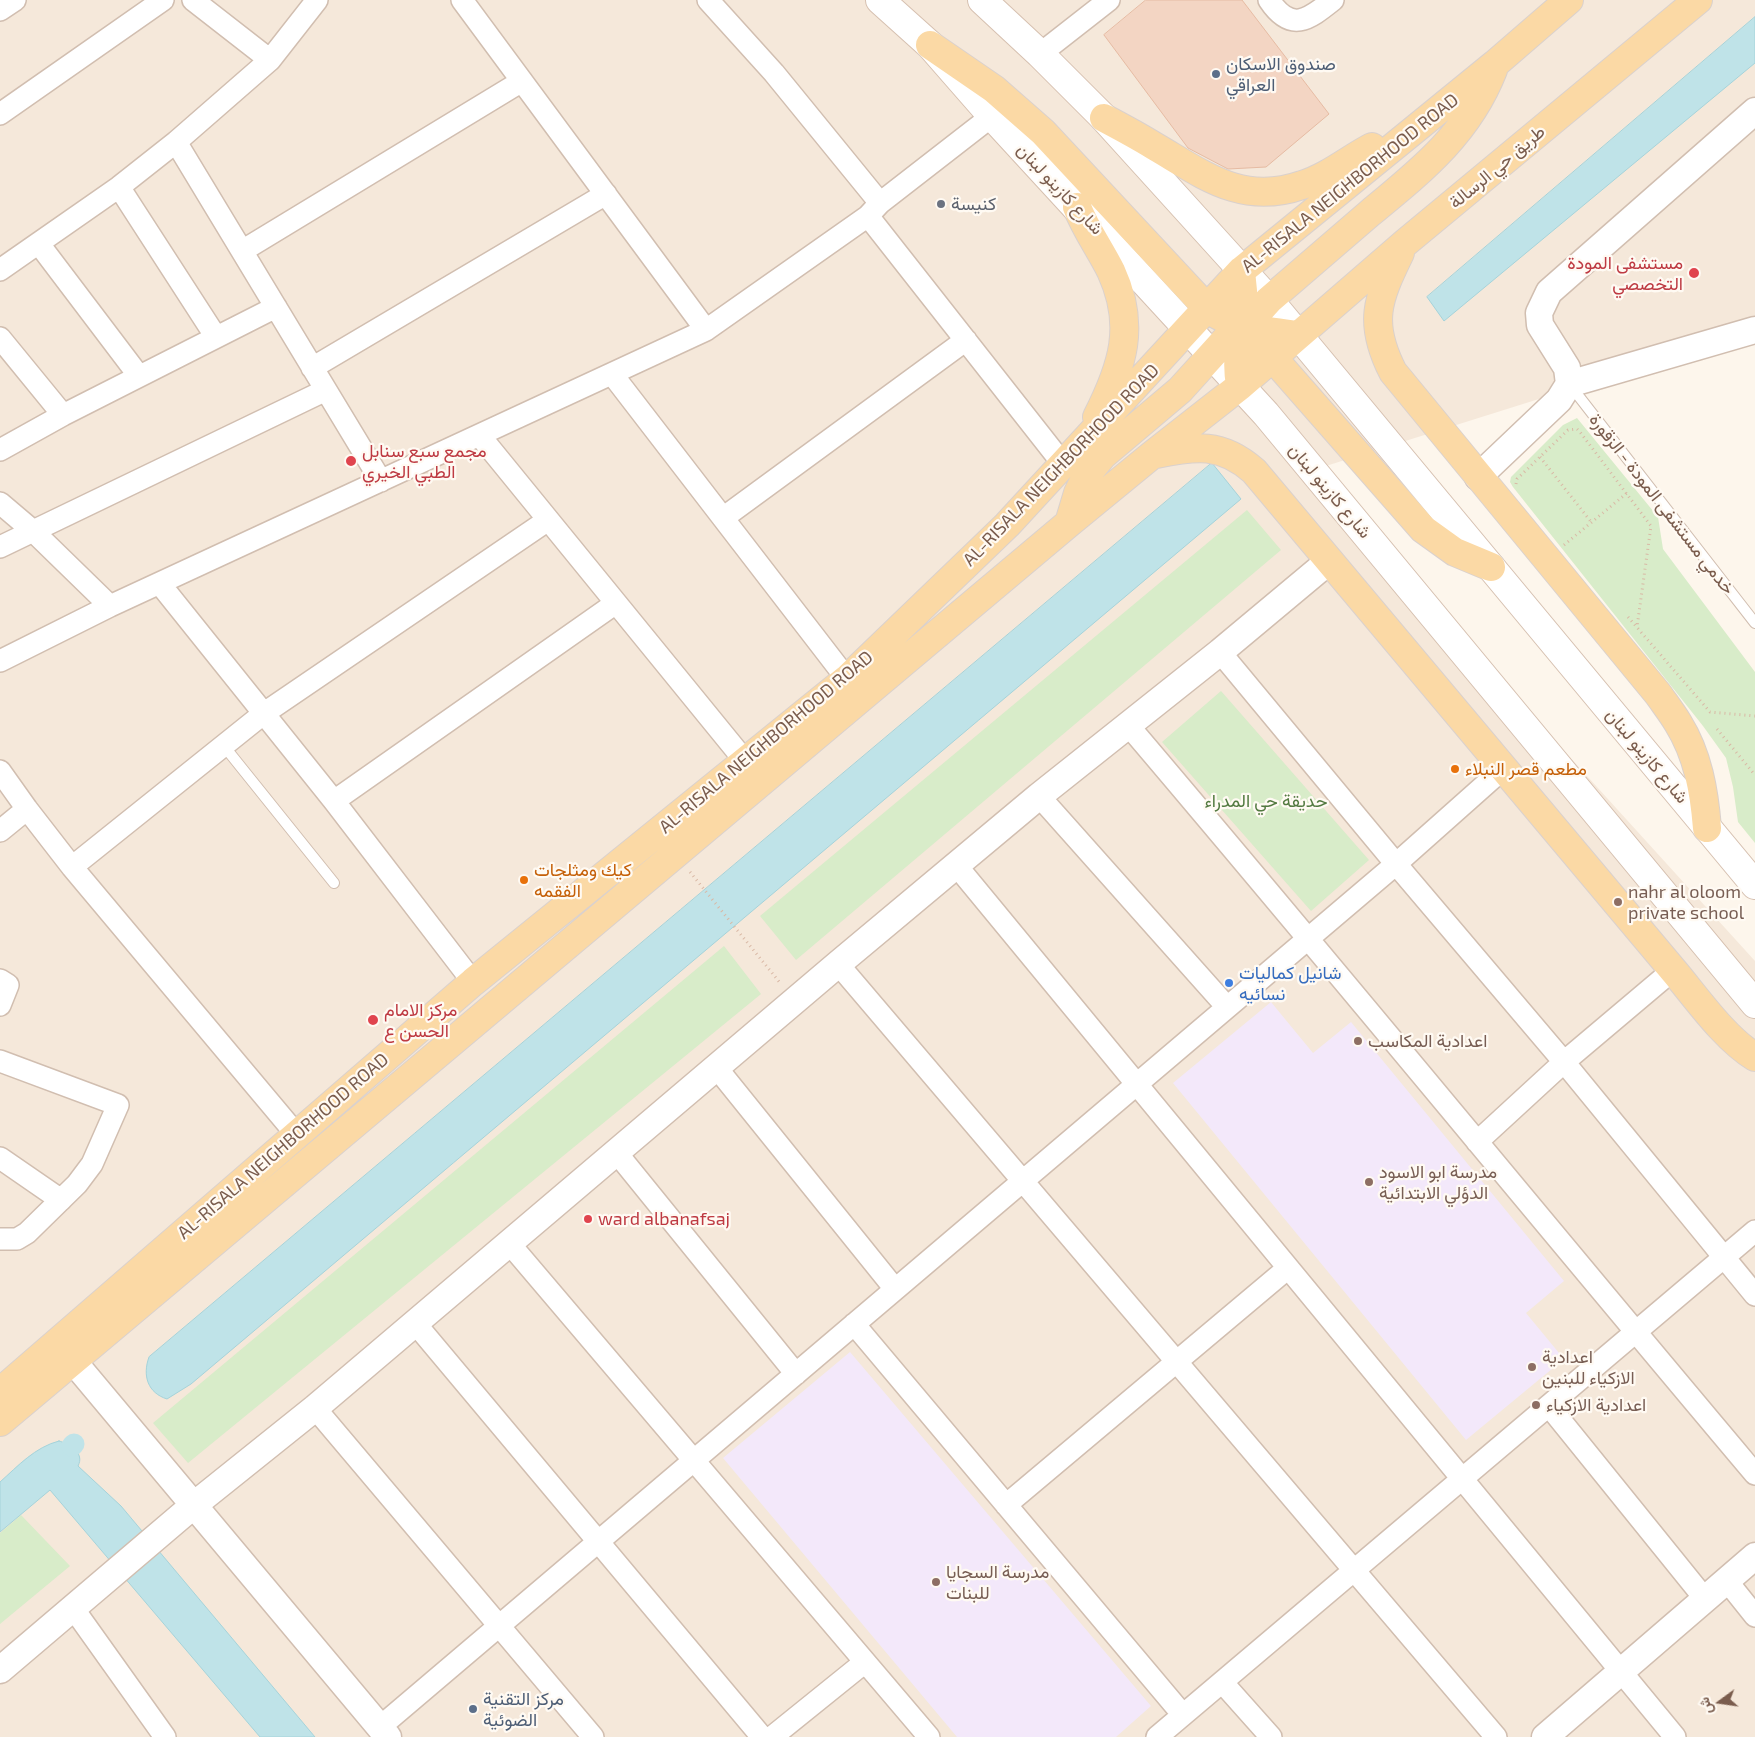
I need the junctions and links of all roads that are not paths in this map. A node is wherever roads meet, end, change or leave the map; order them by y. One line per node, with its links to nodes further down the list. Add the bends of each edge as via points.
1 (15, 0): 14 (street)
2 (163, 0): 21 (street)
3 (193, 0): 17 (street)
4 (317, 0): 17 (street)
5 (462, 0): 19 (street)
6 (708, 0): 29 (street, via 774,73)
7 (880, 0): 15 (main road, شارع كازينو لبنان)
8 (982, 0): 16 (main road, شارع كازينو لبنان)
9 (1109, 0): 16 (street)
10 (1269, 0): 11 (street, via 1281,14 1294,20 1309,18)
11 (1333, 0)
12 (1569, 0): 18 (main road, AL-RISALA NEIGHBORHOOD ROAD)
13 (1698, 0): 30 (main road, طريق حي الرسالة)
14 (0, 10)
15 (930, 45): 22 (main road, شارع كازينو لبنان); 37 (main road, via 994,89 1043,132)
16 (1040, 54): 23 (main road, شارع كازينو لبنان)
17 (270, 60): 25 (street)
18 (1495, 64): 24 (main road, AL-RISALA NEIGHBORHOOD ROAD); 35 (main road, via 1471,114 1449,142 1423,169)
19 (522, 81): 27 (street); 32 (street)
20 (1755, 111): 50 (street, via 1549,292 1539,313 1540,325 1567,368)
21 (0, 114)
22 (992, 116): 28 (main road, شارع كازينو لبنان); 29 (street)
23 (1104, 118): 24 (main road, via 1202,175 1253,193 1308,183 1376,145); 34 (main road, شارع كازينو لبنان)
24 (1417, 128): 34 (main road, AL-RISALA NEIGHBORHOOD ROAD)
25 (176, 142): 26 (street); 32 (street)
26 (119, 187): 31 (street); 42 (street)
27 (606, 194): 38 (street); 47 (street)
28 (1077, 207): 40 (main road, شارع كازينو لبنان); 55 (main road, via 1111,271 1124,321 1118,372)
29 (874, 209): 38 (street); 45 (street)
30 (1405, 243): 41 (main road, طريق حي الرسالة); 59 (main road, via 1380,299 1380,342 1393,372)
31 (39, 244): 33 (street); 49 (street)
32 (242, 251): 36 (street)
33 (0, 270)
34 (1241, 271): 35 (main road, شارع كازينو لبنان); 37 (main road, AL-RISALA NEIGHBORHOOD ROAD); 43 (main road, via 1242,302)
35 (1269, 300): 41 (main road, شارع كازينو لبنان); 43 (main road)
36 (276, 307): 42 (street); 47 (street)
37 (1207, 308): 40 (main road, AL-RISALA NEIGHBORHOOD ROAD); 43 (main road, via 1218,316)
38 (706, 330): 48 (street)
39 (1755, 330): 50 (street)
40 (1188, 331): 43 (main road); 55 (main road, AL-RISALA NEIGHBORHOOD ROAD)
41 (1298, 335): 43 (main road); 46 (main road, AL-RISALA NEIGHBORHOOD ROAD); 68 (main road, شارع كازينو لبنان)
42 (216, 337): 49 (street)
43 (1232, 337): 46 (main road); 51 (main road); 64 (main road, via 1180,390 1103,455 1088,473)
44 (0, 338): 53 (street)
45 (966, 340): 58 (street); 62 (street)
46 (1273, 358): 51 (main road, AL-RISALA NEIGHBORHOOD ROAD); 68 (main road, via 1422,529 1455,552)
47 (312, 368): 52 (street)
48 (612, 374): 54 (street); 62 (street)
49 (138, 376): 53 (street)
50 (1569, 384): 59 (street, via 1559,400); 72 (lane, خدمي مستشفى المودة - الزقورة)
51 (1240, 386): 57 (main road, AL-RISALA NEIGHBORHOOD ROAD); 97 (main road, شارع كازينو لبنان)
52 (326, 390): 60 (street); 65 (street)
53 (63, 415): 56 (street)
54 (480, 436): 60 (street); 63 (street)
55 (1083, 442): 58 (main road, AL-RISALA NEIGHBORHOOD ROAD)
56 (0, 450)
57 (1152, 455): 64 (main road, AL-RISALA NEIGHBORHOOD ROAD); 67 (main road, via 1199,447 1234,456 1263,480)
58 (1063, 464): 75 (main road, AL-RISALA NEIGHBORHOOD ROAD, via 1007,525)
59 (1478, 476): 85 (main road, via 1658,694 1679,724 1694,757 1704,792)
60 (381, 481): 69 (street)
61 (0, 503): 65 (street)
62 (723, 518): 75 (street)
63 (548, 520): 70 (street); 76 (street)
64 (1068, 523): 121 (main road, AL-RISALA NEIGHBORHOOD ROAD)
65 (34, 532): 66 (street); 71 (street)
66 (0, 547)
67 (1329, 561): 73 (street); 80 (main road)
68 (1491, 567): 85 (main road, شارع كازينو لبنان)
69 (160, 584): 71 (street); 76 (street)
70 (616, 603): 79 (street); 83 (street)
71 (110, 606): 74 (street)
72 (1755, 623)
73 (1220, 652): 77 (street); 87 (street)
74 (0, 661)
75 (847, 679): 79 (main road, AL-RISALA NEIGHBORHOOD ROAD)
76 (263, 714): 78 (street); 83 (street)
77 (1128, 725): 82 (street); 92 (street)
78 (224, 746): 89 (street); 90 (lane)
79 (745, 761): 96 (main road, AL-RISALA NEIGHBORHOOD ROAD)
80 (1504, 768): 87 (street); 94 (main road)
81 (0, 771): 84 (street)
82 (1039, 796): 88 (street); 99 (street)
83 (334, 801): 96 (street)
84 (27, 809): 86 (street); 89 (street)
85 (1707, 828): 91 (main road, شارع كازينو لبنان)
86 (0, 831)
87 (1396, 864): 92 (street); 102 (street)
88 (956, 865): 93 (street); 104 (street)
89 (72, 867): 105 (street)
90 (334, 883)
91 (1755, 885)
92 (1309, 938): 99 (street); 106 (street)
93 (838, 964): 103 (street); 109 (street)
94 (1673, 970): 100 (main road, via 1727,1033); 102 (street)
95 (0, 980): 98 (street, via 8,985)
96 (472, 982): 105 (main road, AL-RISALA NEIGHBORHOOD ROAD)
97 (1755, 1004)
98 (0, 1005)
99 (1227, 1007): 104 (street)
100 (1755, 1057)
101 (0, 1061): 110 (street, via 118,1104 92,1164)
102 (1564, 1062): 106 (street); 114 (street)
103 (716, 1067): 107 (street); 116 (street)
104 (1136, 1084): 109 (street); 115 (street)
105 (296, 1134): 124 (main road, AL-RISALA NEIGHBORHOOD ROAD)
106 (1477, 1142): 120 (street)
107 (616, 1152): 113 (street); 123 (street)
108 (0, 1158): 110 (street)
109 (1023, 1181): 116 (street); 122 (street)
110 (61, 1200): 112 (street, via 27,1233 17,1239)
111 (1755, 1231): 114 (street)
112 (0, 1239)
113 (509, 1243): 118 (street); 128 (street)
114 (1725, 1256): 117 (street); 120 (street)
115 (1288, 1268): 122 (street); 130 (street)
116 (895, 1289): 119 (street)
117 (1755, 1295)
118 (415, 1323): 126 (street); 133 (street)
119 (854, 1324): 123 (street); 132 (street)
120 (1636, 1332): 125 (street); 129 (street)
121 (73, 1361): 127 (main road, AL-RISALA NEIGHBORHOOD ROAD); 131 (street)
122 (1176, 1361): 132 (street); 135 (street)
123 (796, 1374): 128 (street)
124 (0, 1392)
125 (1549, 1406): 130 (street); 137 (street)
126 (314, 1408): 131 (street); 140 (street)
127 (0, 1422)
128 (694, 1460): 133 (street); 141 (street)
129 (1755, 1474)
130 (1462, 1479): 135 (street); 143 (street)
131 (194, 1505): 138 (street); 146 (street)
132 (1006, 1505): 145 (street)
133 (598, 1542): 140 (street); 149 (street)
134 (1755, 1556): 136 (street)
135 (1354, 1570): 144 (street); 154 (street)
136 (1727, 1581): 137 (street); 139 (street)
137 (1705, 1599): 143 (street)
138 (73, 1608): 142 (street); 147 (street)
139 (1755, 1616)
140 (499, 1626): 146 (street); 148 (street)
141 (866, 1662): 150 (street); 151 (street)
142 (0, 1670)
143 (1621, 1671): 155 (street); 156 (street)
144 (1222, 1682): 145 (street); 153 (street)
145 (1183, 1715): 152 (street)
146 (384, 1732)
147 (165, 1737)
148 (593, 1737)
149 (762, 1737)
150 (772, 1737)
151 (929, 1737)
152 (1158, 1737)
153 (1271, 1737)
154 (1496, 1737)
155 (1545, 1737)
156 (1675, 1737)

